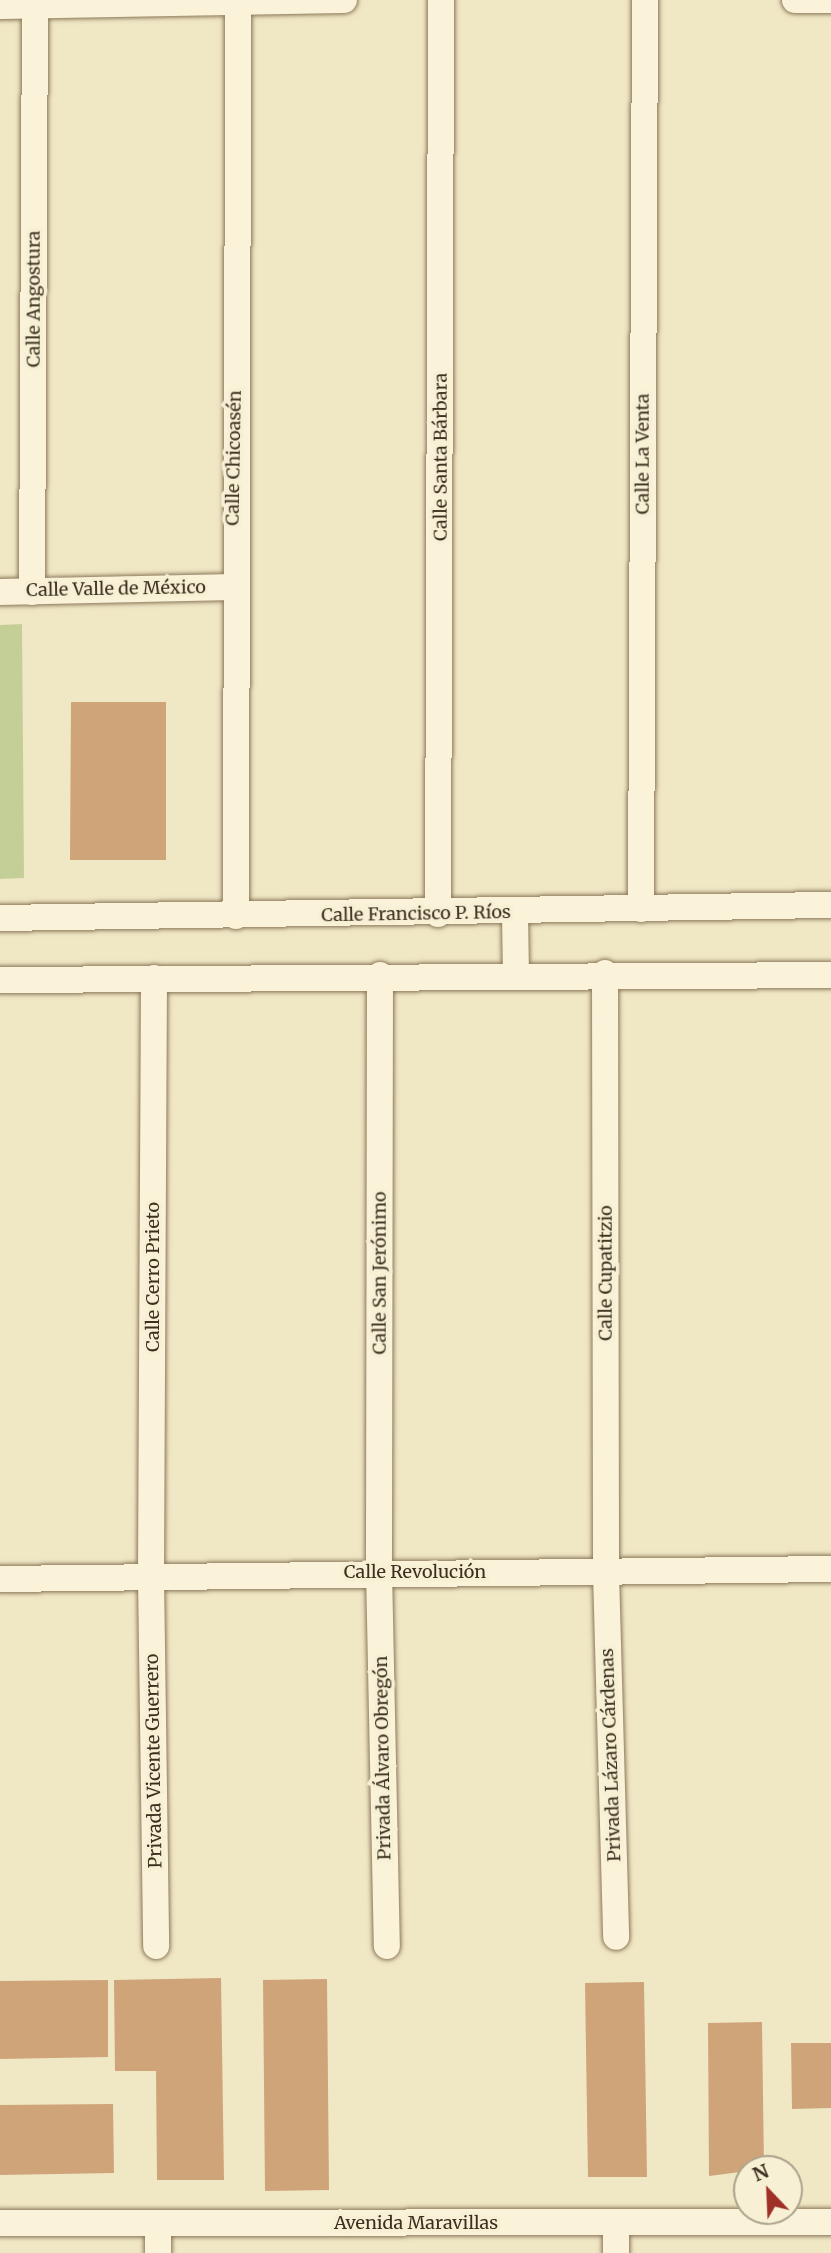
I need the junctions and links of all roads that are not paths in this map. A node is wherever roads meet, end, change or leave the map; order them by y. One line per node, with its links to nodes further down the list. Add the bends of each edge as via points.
1 (344, 0): 6 (street)
2 (441, 0): 15 (street, Calle Santa Bárbara)
3 (645, 0): 13 (street, Calle La Venta)
4 (796, 0): 5 (street)
5 (831, 0)
6 (238, 1): 7 (street); 9 (street, Calle Chicoasén)
7 (35, 3): 8 (street); 11 (street, Calle Angostura)
8 (0, 6)
9 (233, 587): 11 (street, Calle Valle de México); 16 (street, Calle Chicoasén)
10 (0, 592): 11 (street, Calle Valle de México)
11 (32, 592)
12 (831, 905): 13 (street, Calle Francisco P. Ríos)
13 (641, 909): 14 (street, Calle Francisco P. Ríos)
14 (515, 913): 15 (street, Calle Francisco P. Ríos); 18 (street)
15 (438, 914): 16 (street, Calle Francisco P. Ríos)
16 (236, 915): 17 (street, Calle Francisco P. Ríos)
17 (0, 918)
18 (516, 974): 19 (street); 20 (street)
19 (605, 974): 21 (street); 26 (street, Calle Cupatitzio)
20 (380, 975): 22 (street); 25 (street, Calle San Jerónimo)
21 (831, 975)
22 (154, 978): 23 (street); 27 (street, Calle Cerro Prieto)
23 (0, 980)
24 (831, 1569): 26 (street, Calle Revolución)
25 (379, 1571): 26 (street, Calle Revolución); 27 (street, Calle Revolución); 31 (street, Privada Álvaro Obregón)
26 (606, 1573): 29 (street, Privada Lázaro Cárdenas)
27 (151, 1576): 28 (street, Calle Revolución); 30 (street, Privada Vicente Guerrero)
28 (0, 1579)
29 (616, 1937)
30 (156, 1946)
31 (387, 1946)
32 (831, 2222): 35 (street, Avenida Maravillas)
33 (0, 2223): 34 (street, Avenida Maravillas)
34 (158, 2223): 35 (street, Avenida Maravillas); 36 (street)
35 (616, 2223): 37 (street)
36 (158, 2253)
37 (616, 2253)

